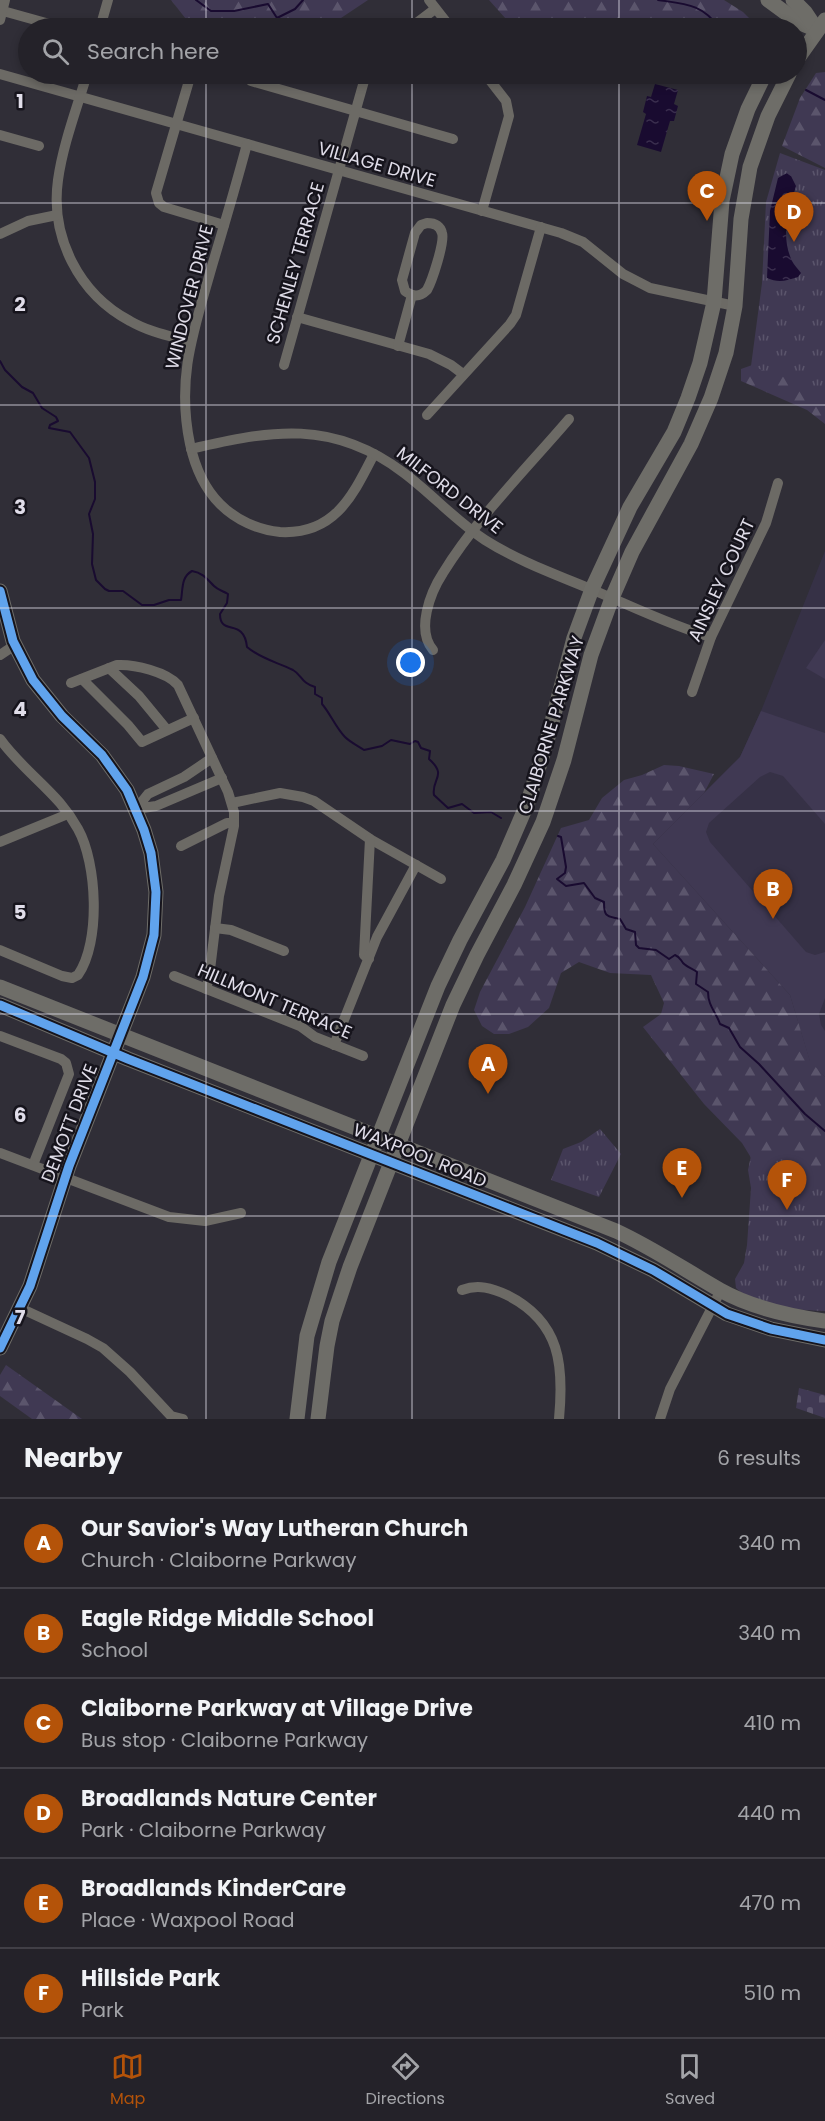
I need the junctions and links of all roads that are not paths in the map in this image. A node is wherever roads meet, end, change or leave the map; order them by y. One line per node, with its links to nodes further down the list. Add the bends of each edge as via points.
1 (108, 0): 8 (street)
2 (768, 0): 6 (main road)
3 (793, 0): 6 (main road)
4 (432, 4): 9 (street); 10 (street)
5 (3, 10): 7 (street)
6 (803, 16)
7 (30, 18)
8 (103, 18)
9 (419, 18)
10 (443, 18)
11 (807, 19): 12 (main road)
12 (822, 29): 13 (main road)
13 (807, 47)
14 (0, 74): 15 (street, VILLAGE DRIVE)
15 (18, 79)
16 (35, 84): 24 (street, VILLAGE DRIVE)
17 (84, 84): 24 (street)
18 (188, 84): 26 (street)
19 (262, 84): 25 (street)
20 (363, 84): 25 (street, SCHENLEY TERRACE)
21 (493, 84): 32 (street, via 506,101 509,116)
22 (761, 84): 38 (main road, CLAIBORNE PARKWAY, via 738,135 725,183)
23 (784, 84): 39 (main road, CLAIBORNE PARKWAY, via 750,167 741,219)
24 (80, 97): 26 (street, VILLAGE DRIVE); 33 (street, via 58,179)
25 (356, 111): 28 (street); 31 (street, SCHENLEY TERRACE)
26 (176, 124): 29 (street, VILLAGE DRIVE); 34 (street, via 157,198 164,207)
27 (0, 135): 30 (street)
28 (453, 139)
29 (247, 144): 31 (street, VILLAGE DRIVE); 34 (street, WINDOVER DRIVE)
30 (39, 146)
31 (339, 170): 32 (street, VILLAGE DRIVE); 40 (street, SCHENLEY TERRACE)
32 (482, 211): 35 (street, VILLAGE DRIVE)
33 (57, 215): 36 (street, via 28,220); 41 (street, via 75,269 104,304 132,323)
34 (225, 225): 41 (street, WINDOVER DRIVE)
35 (541, 228): 38 (street, VILLAGE DRIVE, via 583,242 623,274 650,288); 44 (street, via 516,315)
36 (0, 234)
37 (412, 295): 37 (street, via 427,291 440,248 442,233 432,223 417,229 402,280 405,291); 42 (street)
38 (714, 302): 39 (street, VILLAGE DRIVE); 51 (main road, CLAIBORNE PARKWAY, via 700,363 674,432 630,507)
39 (735, 306): 53 (main road, CLAIBORNE PARKWAY, via 726,353 702,422 632,552)
40 (297, 317): 42 (street); 43 (street, SCHENLEY TERRACE)
41 (191, 342): 47 (street, WINDOVER DRIVE, via 184,405)
42 (398, 346): 44 (street, via 440,358)
43 (284, 365)
44 (463, 374): 45 (street)
45 (427, 415)
46 (569, 420): 50 (street)
47 (191, 449): 48 (street, MILFORD DRIVE, via 260,434 290,433 338,440); 48 (street, WINDOVER DRIVE, via 205,487 224,509 250,525 278,532 313,527 335,515 352,496)
48 (374, 454): 50 (street, MILFORD DRIVE, via 405,474)
49 (778, 483): 54 (street, AINSLEY COURT, via 756,547)
50 (473, 532): 51 (street, MILFORD DRIVE, via 513,555); 56 (street, via 442,574 429,604 425,635)
51 (592, 589): 53 (street, MILFORD DRIVE); 89 (main road, CLAIBORNE PARKWAY, via 574,638 528,802 438,987)
52 (0, 591): 55 (main road, DEMOTT DRIVE)
53 (612, 598): 54 (street, MILFORD DRIVE); 90 (main road, CLAIBORNE PARKWAY, via 591,655 564,760 543,822 462,986)
54 (711, 637): 59 (street, AINSLEY COURT)
55 (8, 646): 57 (street); 68 (main road, DEMOTT DRIVE, via 47,699 102,755)
56 (433, 650)
57 (0, 655)
58 (109, 668): 60 (street, via 124,664 166,675 178,684); 61 (street); 61 (street, via 76,681 128,724 142,741)
59 (692, 692)
60 (194, 718): 61 (street); 63 (street)
61 (167, 730)
62 (2, 746): 69 (street)
63 (212, 758): 64 (street); 65 (street)
64 (184, 777): 66 (street); 68 (street, via 148,794)
65 (222, 778): 66 (street); 67 (street)
66 (190, 790): 68 (street, via 156,806)
67 (232, 803): 70 (street); 71 (street, via 280,793 303,796)
68 (136, 809): 84 (main road, DEMOTT DRIVE, via 151,853 156,911 149,958)
69 (68, 814): 72 (street); 77 (street, via 86,849 94,906 92,940 81,971 72,978 62,976)
70 (234, 823): 73 (street); 76 (street)
71 (370, 839): 74 (street); 79 (street, via 364,937 364,955)
72 (0, 842)
73 (181, 846)
74 (416, 865): 75 (street); 79 (street, via 377,936)
75 (441, 879)
76 (215, 928): 78 (street, via 231,930); 82 (street)
77 (0, 950)
78 (284, 951)
79 (369, 959): 86 (street)
80 (174, 976): 82 (street, HILLMONT TERRACE)
81 (0, 987): 84 (main road, WAXPOOL ROAD)
82 (206, 989): 86 (street, HILLMONT TERRACE, via 300,1026)
83 (0, 1005): 87 (main road, WAXPOOL ROAD)
84 (120, 1035): 87 (main road, DEMOTT DRIVE); 89 (main road, WAXPOOL ROAD)
85 (0, 1036): 94 (street, via 62,1059 69,1068)
86 (334, 1045): 88 (street, HILLMONT TERRACE)
87 (113, 1052): 92 (main road, WAXPOOL ROAD); 95 (main road, DEMOTT DRIVE)
88 (363, 1056)
89 (377, 1137): 90 (main road, WAXPOOL ROAD); 92 (main road, CLAIBORNE PARKWAY)
90 (398, 1145): 93 (main road, CLAIBORNE PARKWAY); 98 (main road, WAXPOOL ROAD, via 616,1231)
91 (0, 1153): 94 (street)
92 (371, 1154): 93 (main road, WAXPOOL ROAD); 105 (main road, CLAIBORNE PARKWAY, via 311,1316)
93 (391, 1162): 99 (main road, WAXPOOL ROAD, via 620,1253); 106 (main road, CLAIBORNE PARKWAY, via 332,1321)
94 (33, 1166): 95 (street)
95 (65, 1177): 96 (street, via 181,1220 205,1221); 100 (main road, DEMOTT DRIVE, via 40,1260)
96 (241, 1214)
97 (462, 1290): 107 (street, via 473,1286 495,1290 517,1301 542,1323 555,1347 561,1370)
98 (721, 1290): 99 (street); 101 (main road, WAXPOOL ROAD, via 771,1310)
99 (712, 1307): 102 (main road, WAXPOOL ROAD, via 771,1329); 108 (street, via 670,1389)
100 (20, 1308): 103 (main road, DEMOTT DRIVE); 104 (street, via 103,1348 171,1416)
101 (825, 1321)
102 (825, 1340)
103 (0, 1348)
104 (183, 1419)
105 (297, 1419)
106 (318, 1419)
107 (559, 1419)
108 (660, 1419)

